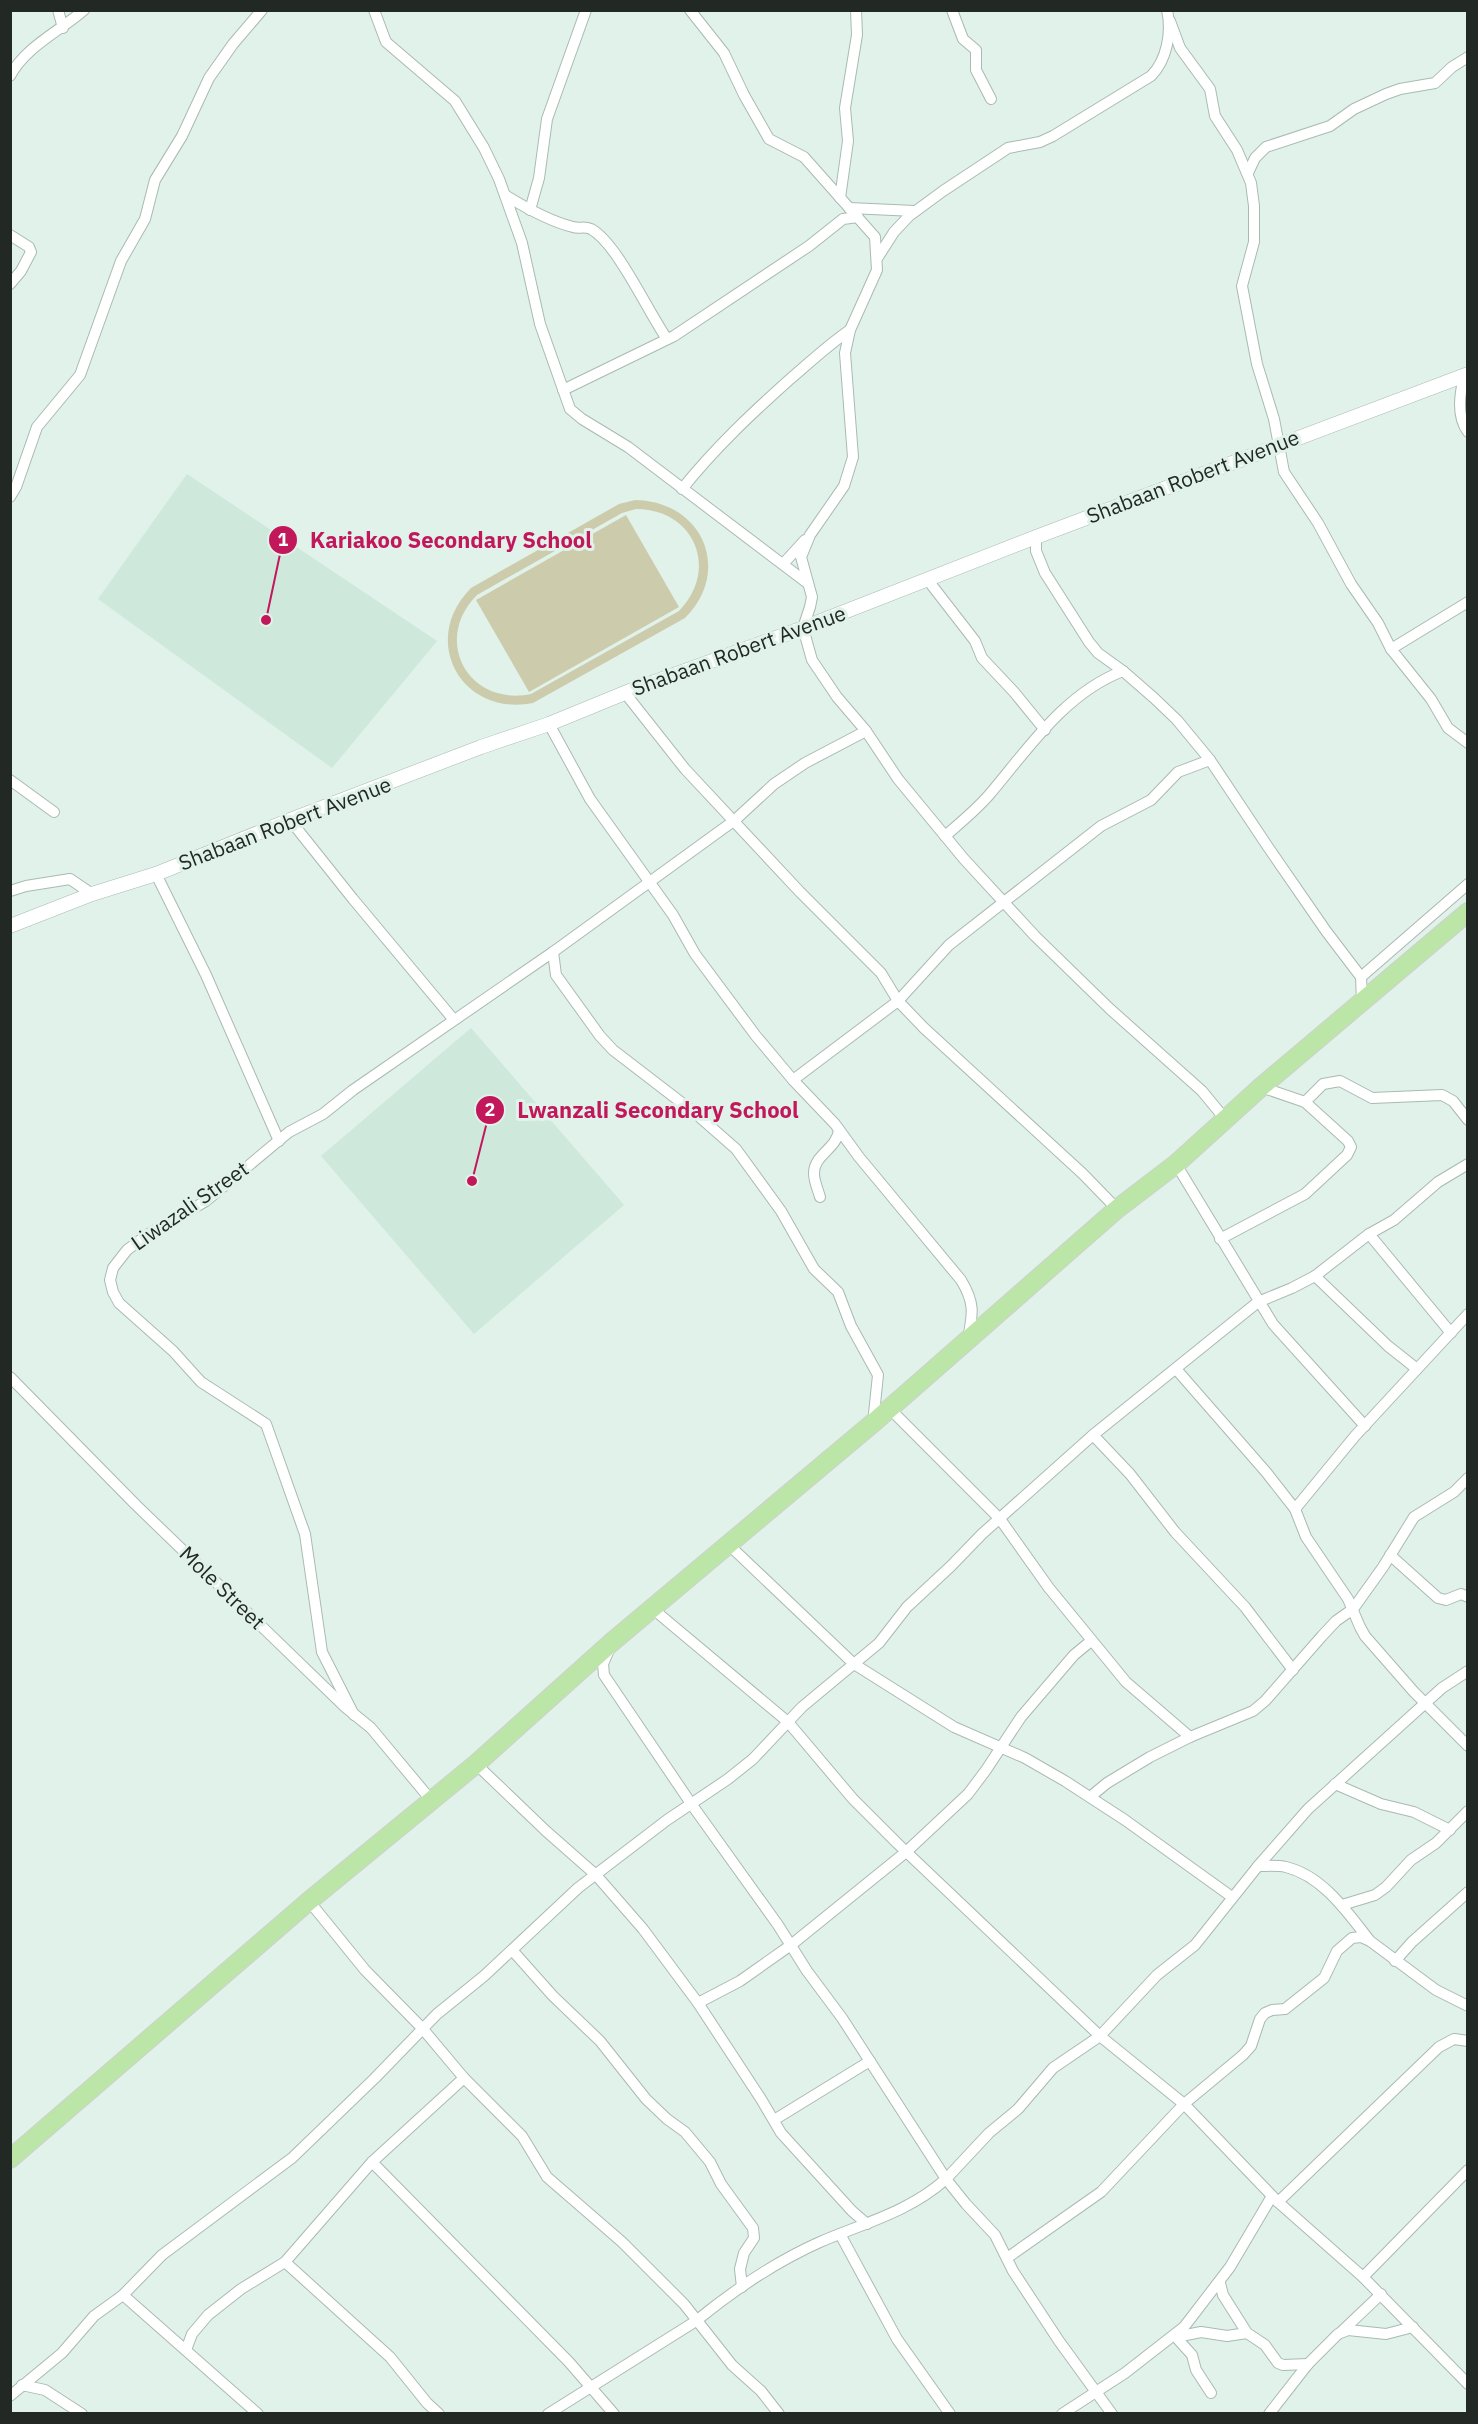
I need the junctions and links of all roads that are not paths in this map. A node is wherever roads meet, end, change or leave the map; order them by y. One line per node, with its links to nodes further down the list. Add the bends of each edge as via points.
1 (58, 10): 10 (street)
2 (84, 10): 10 (street)
3 (262, 10): 31 (street, via 209,78 182,136 155,180 145,219 121,261 80,375 37,427)
4 (374, 10): 15 (street, via 387,42 461,108)
5 (586, 10): 18 (street, via 547,119)
6 (690, 10): 16 (street, via 724,53 769,139 804,157)
7 (856, 10): 16 (street, via 857,35 845,108 848,141)
8 (952, 10): 13 (street, via 963,39 976,50 976,70)
9 (1168, 16): 14 (street, via 1180,48 1210,89 1215,116); 19 (street, via 1162,61 1151,76 1045,140 1008,148)
10 (63, 28): 12 (street, via 20,60)
11 (1467, 57): 14 (street, via 1432,84 1386,94 1330,126 1266,147 1255,158)
12 (10, 76)
13 (991, 99)
14 (1248, 174): 29 (street, via 1255,230 1242,286)
15 (506, 195): 18 (street); 27 (street, via 522,243 540,324)
16 (840, 198): 17 (street)
17 (849, 208): 19 (street); 20 (street)
18 (530, 210): 25 (street, via 599,235 626,269)
19 (915, 211): 22 (street, via 894,232)
20 (858, 217): 22 (street, via 875,237); 25 (street, via 843,219 773,272)
21 (10, 235): 23 (street, via 31,252)
22 (878, 257): 24 (street, via 874,279)
23 (10, 284)
24 (850, 330): 30 (street, via 741,423); 32 (street, via 845,353 852,466 839,495)
25 (667, 339): 27 (street)
26 (1466, 375): 28 (street, via 1460,393 1460,414); 29 (street, Shabaan Robert Avenue)
27 (563, 390): 30 (street, via 570,409 582,419 628,447)
28 (1467, 432)
29 (1277, 445): 33 (street, Shabaan Robert Avenue); 39 (street, via 1288,479)
30 (682, 489): 34 (street)
31 (10, 497)
32 (810, 535): 34 (street); 36 (street, via 801,557)
33 (1036, 537): 35 (street, Shabaan Robert Avenue); 40 (street, via 1037,556 1045,573 1089,642)
34 (783, 564): 36 (street)
35 (927, 579): 38 (street, Shabaan Robert Avenue); 44 (street, via 975,641 982,657)
36 (806, 582): 38 (street, via 812,601)
37 (1467, 602): 39 (street)
38 (803, 628): 41 (street, Shabaan Robert Avenue); 43 (street, via 812,660)
39 (1391, 649): 45 (street, via 1440,711 1448,728)
40 (1124, 671): 44 (street, via 1088,689); 46 (street, via 1177,720)
41 (625, 693): 42 (street, Shabaan Robert Avenue); 50 (street, via 674,756)
42 (549, 724): 49 (street, Shabaan Robert Avenue); 53 (street, via 590,799)
43 (866, 730): 50 (street, Liwazali Street, via 774,784); 51 (street, via 898,778)
44 (1045, 730): 51 (street, via 984,800)
45 (1467, 743)
46 (1210, 760): 57 (street, via 1178,772 1150,800 1101,826); 61 (street)
47 (10, 780): 48 (street)
48 (54, 812)
49 (290, 820): 52 (street, Shabaan Robert Avenue); 64 (street)
50 (735, 820): 53 (street, Liwazali Street); 62 (street, via 881,973)
51 (945, 836): 57 (street)
52 (156, 874): 56 (street, Shabaan Robert Avenue); 71 (street, via 206,975)
53 (648, 882): 60 (street, Liwazali Street); 65 (street, via 695,954)
54 (1467, 884): 61 (street)
55 (10, 891): 56 (street, via 70,879)
56 (92, 894): 59 (street, Shabaan Robert Avenue)
57 (1005, 903): 62 (street, via 942,952); 68 (street, via 1122,1021 1202,1091)
58 (1467, 912): 63 (highway)
59 (10, 926)
60 (553, 952): 64 (street, Liwazali Street); 87 (street, via 556,975 600,1036 736,1149 800,1240 814,1269 838,1292 878,1376)
61 (1361, 976): 63 (street)
62 (898, 1000): 65 (street); 75 (street)
63 (1362, 1001): 66 (highway)
64 (454, 1020): 71 (street, Liwazali Street)
65 (793, 1080): 70 (street)
66 (1261, 1087): 67 (street); 68 (highway)
67 (1305, 1102): 69 (street, via 1323,1084 1340,1081 1372,1098 1442,1095 1453,1101); 77 (street, via 1348,1141 1351,1147 1347,1155 1305,1194)
68 (1225, 1119): 72 (highway)
69 (1467, 1119)
70 (839, 1130): 74 (street, via 837,1140 814,1168); 82 (street, via 970,1294 972,1314)
71 (279, 1141): 104 (street, Liwazali Street, via 206,1201 127,1250 113,1268 110,1280 119,1303 196,1377 266,1424 305,1534 322,1652)
72 (1176, 1164): 75 (highway); 77 (street)
73 (1467, 1164): 76 (street, via 1438,1182 1394,1220)
74 (820, 1197)
75 (1117, 1209): 82 (highway)
76 (1369, 1234): 78 (street); 81 (street)
77 (1220, 1239): 79 (street)
78 (1315, 1276): 79 (street); 84 (street)
79 (1258, 1302): 83 (street); 88 (street, via 1291,1346)
80 (1467, 1314): 81 (street)
81 (1451, 1333): 84 (street)
82 (967, 1342): 86 (highway)
83 (1176, 1369): 89 (street); 91 (street)
84 (1417, 1369): 88 (street)
85 (10, 1377): 104 (street, Mole Street)
86 (889, 1408): 87 (highway); 92 (street)
87 (873, 1423): 93 (highway)
88 (1365, 1426): 91 (street)
89 (1093, 1436): 92 (street); 101 (street, via 1245,1607)
90 (1467, 1478): 94 (street, via 1454,1492 1414,1517)
91 (1295, 1509): 97 (street, via 1306,1538)
92 (1000, 1519): 98 (street); 100 (street, via 907,1607 879,1643)
93 (728, 1544): 96 (highway); 100 (street)
94 (1390, 1555): 95 (street, via 1438,1598 1446,1600 1461,1594); 97 (street)
95 (1467, 1597)
96 (653, 1609): 99 (highway); 105 (street)
97 (1353, 1609): 101 (street, via 1336,1621); 103 (street, via 1365,1635)
98 (1091, 1641): 106 (street, via 1142,1698); 108 (street, via 1044,1688)
99 (612, 1642): 109 (highway); 113 (street, via 603,1664 604,1675)
100 (854, 1664): 105 (street); 108 (street, via 954,1727)
101 (1293, 1670): 106 (street, via 1252,1712)
102 (1467, 1671): 103 (street)
103 (1426, 1703): 107 (street); 110 (street)
104 (354, 1715): 112 (street, Mole Street, via 371,1728)
105 (788, 1722): 113 (street, via 753,1759); 116 (street)
106 (1190, 1737): 111 (street, via 1126,1771)
107 (1467, 1746)
108 (1001, 1747): 111 (street); 116 (street, via 968,1794)
109 (476, 1764): 112 (highway); 118 (street)
110 (1335, 1784): 115 (street, via 1381,1804 1414,1812); 117 (street, via 1291,1826)
111 (1090, 1797): 120 (street)
112 (431, 1800): 121 (highway)
113 (692, 1805): 118 (street); 124 (street)
114 (1467, 1811): 115 (street)
115 (1450, 1830): 122 (street, via 1375,1895)
116 (906, 1852): 124 (street); 130 (street)
117 (1258, 1866): 120 (street); 122 (street, via 1287,1867 1320,1886)
118 (596, 1875): 125 (street); 127 (street, via 643,1929)
119 (1467, 1892): 126 (street)
120 (1232, 1897): 130 (street, via 1195,1945 1158,1976)
121 (309, 1901): 129 (street, via 365,1970); 136 (highway)
122 (1342, 1905): 123 (street)
123 (1370, 1941): 126 (street); 134 (street, via 1352,1938 1337,1951 1324,1978 1285,2009 1265,2013 1243,2055)
124 (791, 1945): 127 (street, via 740,1981); 132 (street)
125 (512, 1950): 129 (street); 147 (street, via 600,2041 646,2099 685,2132 710,2162 753,2228 754,2235 740,2269)
126 (1395, 1961): 128 (street, via 1450,1999)
127 (698, 2003): 135 (street)
128 (1467, 2006)
129 (422, 2028): 133 (street); 149 (street, via 292,2158 190,2232)
130 (1100, 2036): 134 (street); 139 (street, via 1053,2068 1018,2109 989,2133)
131 (1467, 2042): 140 (street, via 1454,2039 1439,2047)
132 (870, 2061): 135 (street); 139 (street)
133 (464, 2078): 137 (street); 150 (street, via 522,2136 547,2178 628,2248)
134 (1184, 2104): 140 (street); 143 (street, via 1101,2192)
135 (774, 2120): 141 (street, via 787,2140)
136 (10, 2158)
137 (372, 2162): 144 (street); 159 (street)
138 (1467, 2170): 145 (street)
139 (946, 2179): 141 (street, via 913,2204); 143 (street, via 995,2235)
140 (1275, 2199): 145 (street); 146 (street)
141 (867, 2224): 142 (street)
142 (840, 2235): 147 (street, via 791,2256); 169 (street, via 897,2339)
143 (1007, 2258): 160 (street)
144 (285, 2262): 155 (street, via 208,2315 192,2334); 165 (street, via 390,2357)
145 (1363, 2277): 148 (street)
146 (1220, 2283): 153 (street, via 1223,2295); 154 (street)
147 (742, 2287): 150 (street)
148 (1381, 2294): 151 (street); 152 (street)
149 (123, 2295): 155 (street); 158 (street, via 94,2316 62,2353)
150 (696, 2321): 159 (street); 168 (street)
151 (1413, 2327): 152 (street, via 1386,2334); 157 (street)
152 (1340, 2332): 156 (street)
153 (1247, 2333): 154 (street); 156 (street, via 1265,2345 1280,2365)
154 (1175, 2336): 160 (street); 161 (street, via 1192,2355 1196,2370)
155 (186, 2350): 164 (street)
156 (1308, 2364): 172 (street)
157 (1467, 2384)
158 (22, 2385): 162 (street); 163 (street, via 45,2390)
159 (591, 2387): 166 (street); 167 (street)
160 (1096, 2391): 170 (street); 171 (street)
161 (1211, 2393)
162 (10, 2396)
163 (82, 2414)
164 (258, 2414)
165 (439, 2414)
166 (548, 2414)
167 (614, 2414)
168 (779, 2414)
169 (950, 2414)
170 (1062, 2414)
171 (1112, 2414)
172 (1269, 2414)

